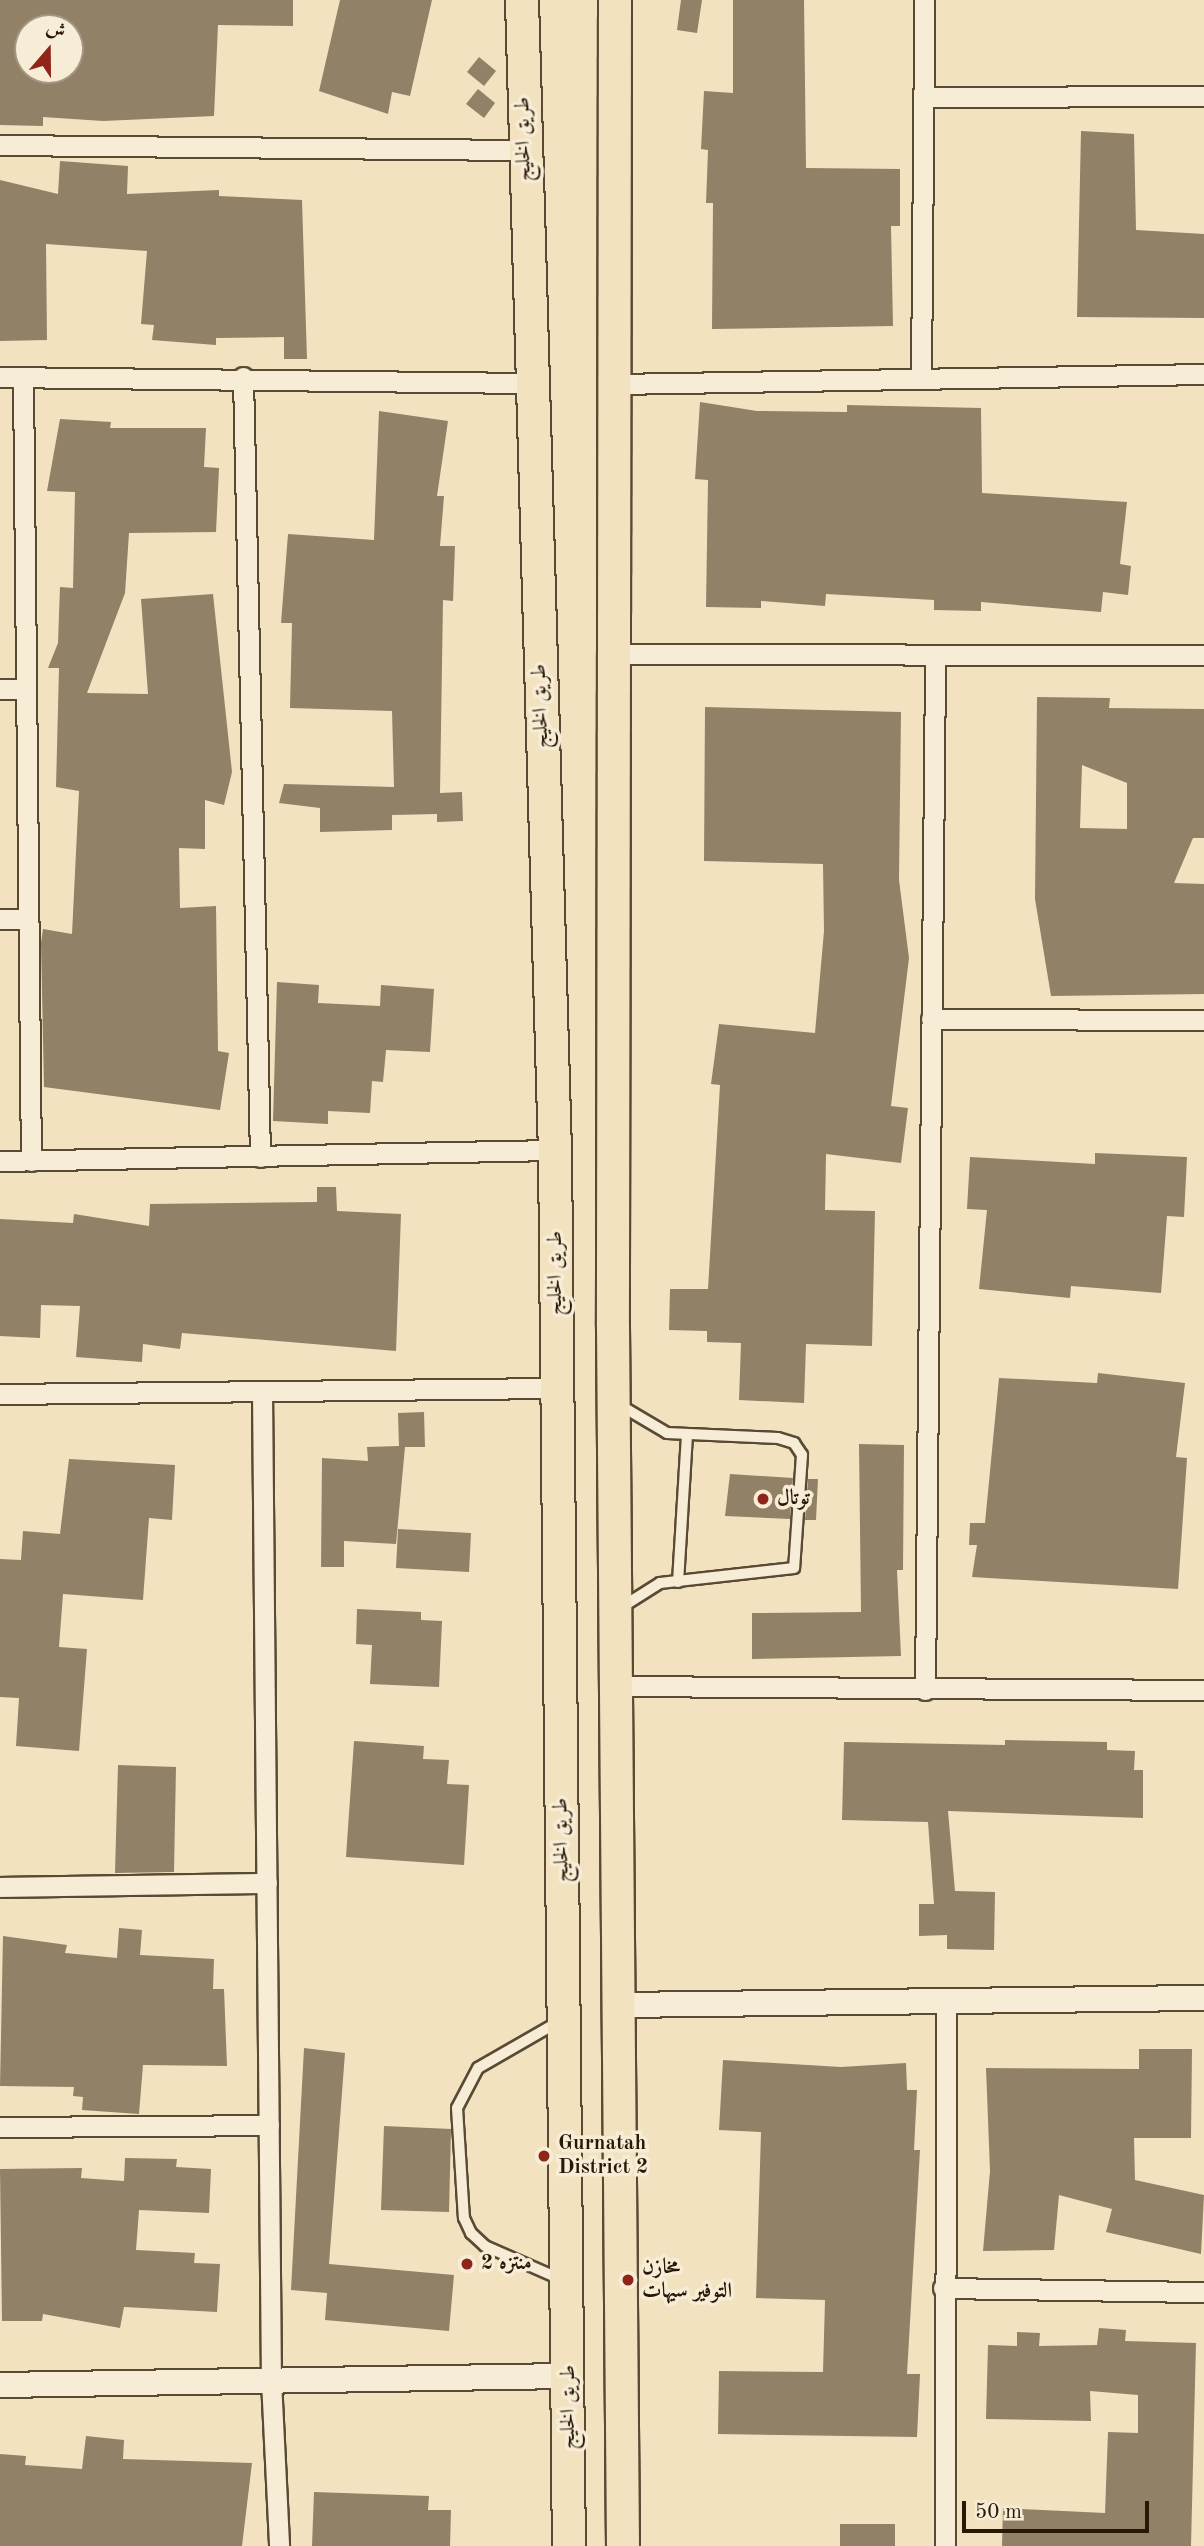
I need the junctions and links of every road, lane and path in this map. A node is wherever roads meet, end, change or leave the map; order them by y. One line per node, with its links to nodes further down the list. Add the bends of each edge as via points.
1 (522, 0): 7 (main road, طريق الخليج)
2 (615, 0): 14 (main road)
3 (924, 0): 5 (street)
4 (1204, 96): 5 (street)
5 (925, 97): 12 (street)
6 (0, 145): 7 (street)
7 (524, 150): 13 (main road, طريق الخليج)
8 (1204, 374): 12 (street)
9 (0, 377): 10 (street)
10 (23, 377): 11 (street); 19 (street)
11 (243, 377): 13 (street); 25 (street)
12 (921, 378): 14 (street)
13 (530, 383): 24 (main road, طريق الخليج)
14 (615, 384): 15 (main road)
15 (614, 654): 17 (street); 31 (main road)
16 (1204, 655): 17 (street)
17 (935, 658): 22 (street)
18 (0, 689): 19 (street)
19 (24, 689): 21 (street)
20 (0, 919): 21 (street)
21 (28, 919): 27 (street)
22 (931, 1019): 23 (street); 37 (street)
23 (1204, 1020)
24 (555, 1150): 25 (street); 28 (main road, طريق الخليج)
25 (260, 1157): 27 (street)
26 (0, 1161): 27 (street)
27 (31, 1161)
28 (557, 1388): 29 (street); 43 (main road, طريق الخليج)
29 (262, 1391): 30 (street); 38 (street)
30 (0, 1394)
31 (614, 1402): 32 (lane, via 667,1433); 34 (main road)
32 (687, 1434): 33 (lane); 33 (lane, via 794,1443 802,1455 794,1568)
33 (678, 1582): 34 (lane, via 660,1583)
34 (615, 1611): 35 (main road)
35 (616, 1686): 37 (street); 42 (main road)
36 (1204, 1689): 37 (street)
37 (925, 1690)
38 (267, 1883): 39 (street); 44 (street)
39 (0, 1887)
40 (1204, 1998): 41 (street)
41 (946, 2001): 42 (street); 47 (street)
42 (619, 2005): 54 (main road)
43 (564, 2018): 46 (main road, طريق الخليج); 46 (lane, via 478,2068 457,2108 464,2218 471,2233 485,2246)
44 (269, 2125): 45 (street); 50 (street)
45 (0, 2127)
46 (567, 2283): 49 (main road, طريق الخليج)
47 (943, 2288): 48 (street); 55 (street)
48 (1204, 2292)
49 (569, 2376): 50 (street); 53 (main road, طريق الخليج)
50 (271, 2381): 51 (street); 52 (street)
51 (0, 2385)
52 (279, 2546)
53 (569, 2546)
54 (623, 2546)
55 (945, 2546)

